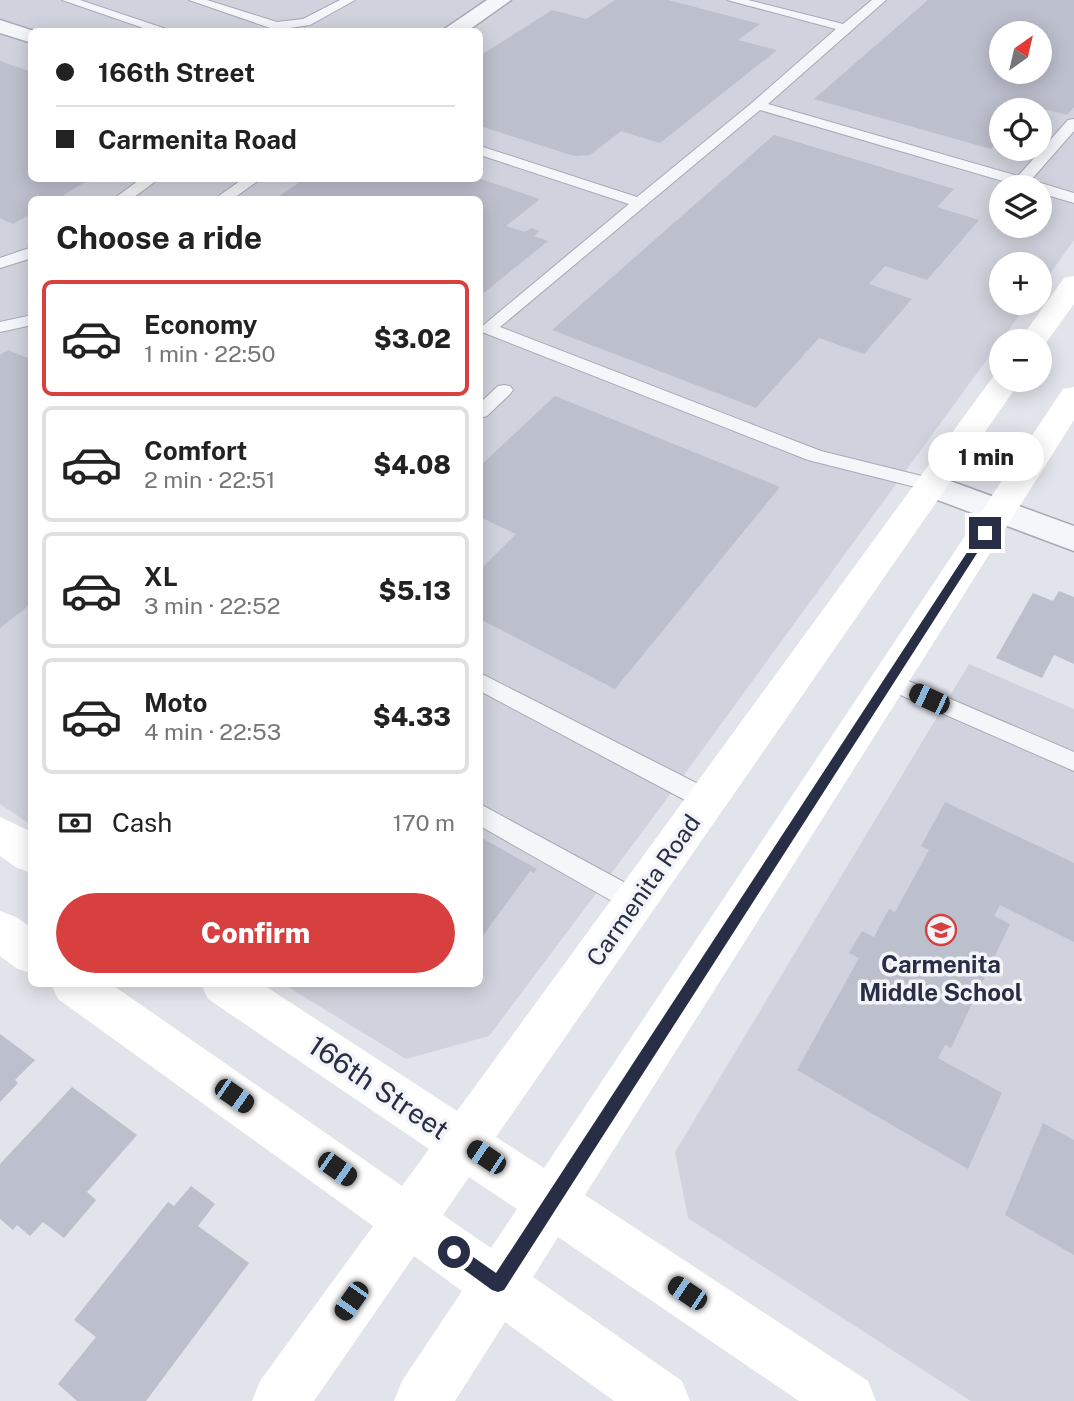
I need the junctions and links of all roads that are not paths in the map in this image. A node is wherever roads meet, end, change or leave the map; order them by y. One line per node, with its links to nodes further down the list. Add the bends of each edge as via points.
1 (68, 0): 8 (lane)
2 (195, 0): 3 (lane, via 276,26 306,22)
3 (349, 0)
4 (501, 0): 9 (street)
5 (733, 0): 10 (lane)
6 (880, 0): 10 (lane)
7 (0, 26): 11 (street)
8 (156, 28)
9 (456, 28)
10 (845, 29): 12 (lane)
11 (28, 36)
12 (758, 105): 15 (lane); 23 (lane)
13 (1073, 123): 16 (lane)
14 (483, 151): 23 (lane)
15 (997, 175)
16 (1027, 175)
17 (147, 182): 20 (lane)
18 (249, 182): 21 (lane)
19 (1052, 191): 22 (lane)
20 (125, 196)
21 (226, 196)
22 (1074, 198)
23 (640, 203): 30 (lane)
24 (28, 253): 25 (lane)
25 (0, 263)
26 (1074, 284): 29 (main road)
27 (28, 321): 28 (lane)
28 (0, 327)
29 (1042, 329)
30 (484, 332): 35 (lane, via 815,456)
31 (504, 390): 34 (lane)
32 (998, 392): 35 (main road, Carmenita Road)
33 (1074, 396): 36 (main road)
34 (483, 409)
35 (932, 485): 36 (street); 41 (main road, Carmenita Road)
36 (1000, 511): 37 (street); 38 (main road)
37 (1074, 539)
38 (890, 681): 40 (lane); 51 (main road)
39 (483, 683): 41 (lane)
40 (1074, 762)
41 (707, 800): 45 (main road, Carmenita Road)
42 (483, 816): 45 (lane)
43 (0, 834): 44 (main road)
44 (28, 852)
45 (635, 901): 50 (main road, Carmenita Road)
46 (0, 931): 47 (main road)
47 (28, 951)
48 (78, 987): 52 (main road)
49 (229, 987): 50 (main road, 166th Street)
50 (464, 1143): 51 (main road, 166th Street); 52 (main road, Carmenita Road)
51 (551, 1201): 53 (main road); 57 (main road, 166th Street)
52 (409, 1221): 53 (main road); 54 (main road, Carmenita Road)
53 (498, 1284): 55 (main road); 56 (main road)
54 (280, 1401)
55 (422, 1401)
56 (662, 1401)
57 (848, 1401)

